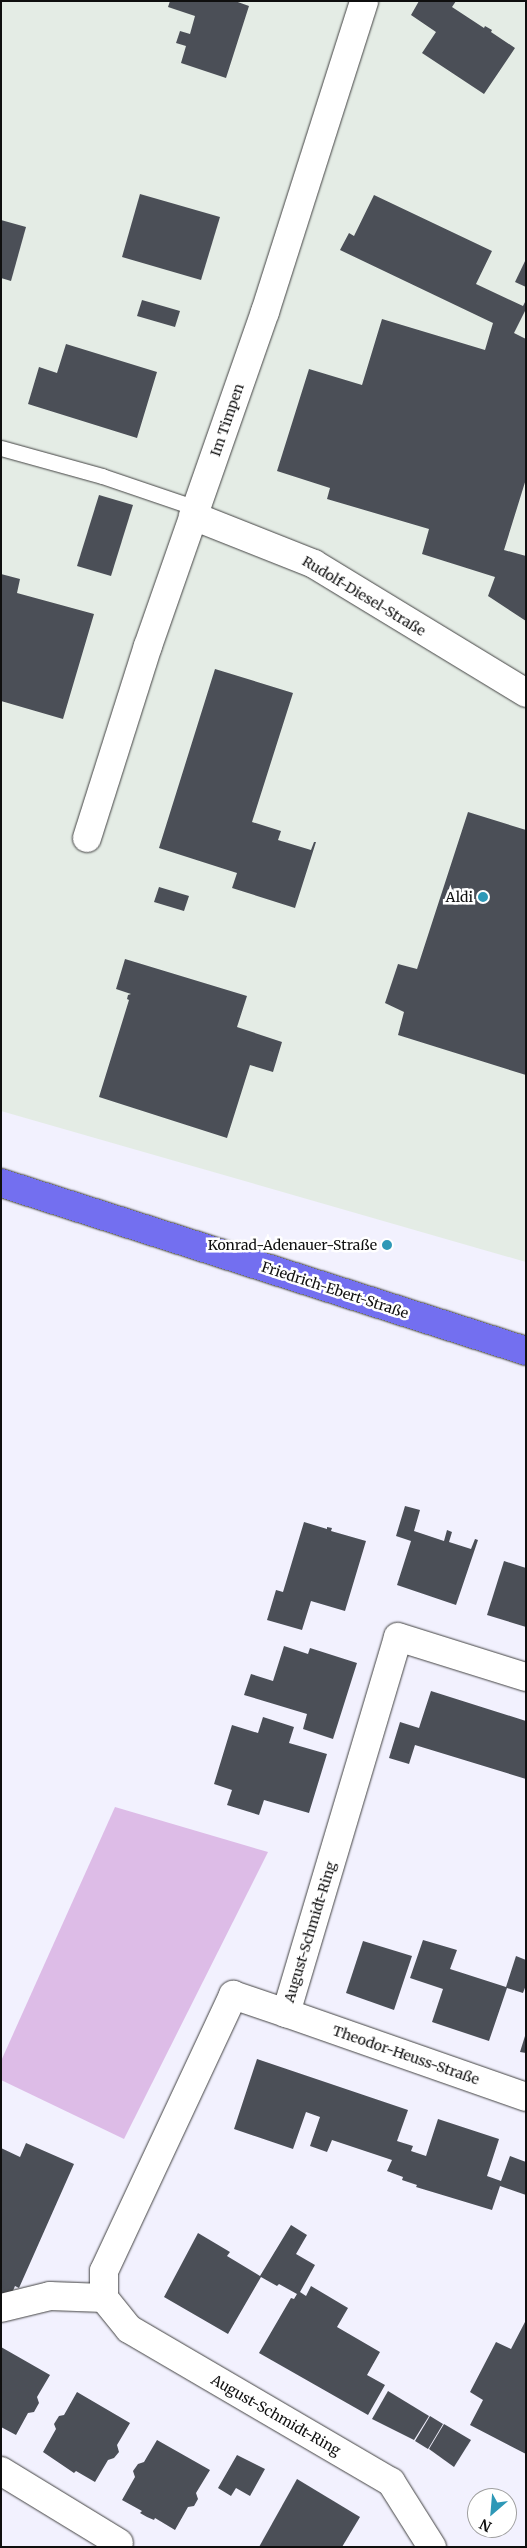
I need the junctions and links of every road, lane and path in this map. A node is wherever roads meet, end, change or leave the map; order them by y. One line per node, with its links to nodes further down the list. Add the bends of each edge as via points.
1 (364, 1): 3 (street, Im Timpen, via 265,312)
2 (1, 448): 3 (lane, via 102,476)
3 (195, 512): 4 (street, Rudolf-Diesel-Straße, via 314,564); 5 (street, Im Timpen)
4 (526, 693)
5 (86, 838)
6 (1, 1183): 7 (main road, Friedrich-Ebert-Straße)
7 (526, 1351)
8 (526, 1677): 9 (street, August-Schmidt-Ring, via 398,1637)
9 (286, 2013): 10 (street, Theodor-Heuss-Straße); 11 (street, August-Schmidt-Ring, via 233,1995 104,2271)
10 (526, 2097)
11 (104, 2298): 12 (street, via 50,2296); 15 (street, August-Schmidt-Ring, via 129,2329 390,2482)
12 (1, 2308)
13 (1, 2471): 14 (street)
14 (120, 2543)
15 (432, 2547)

